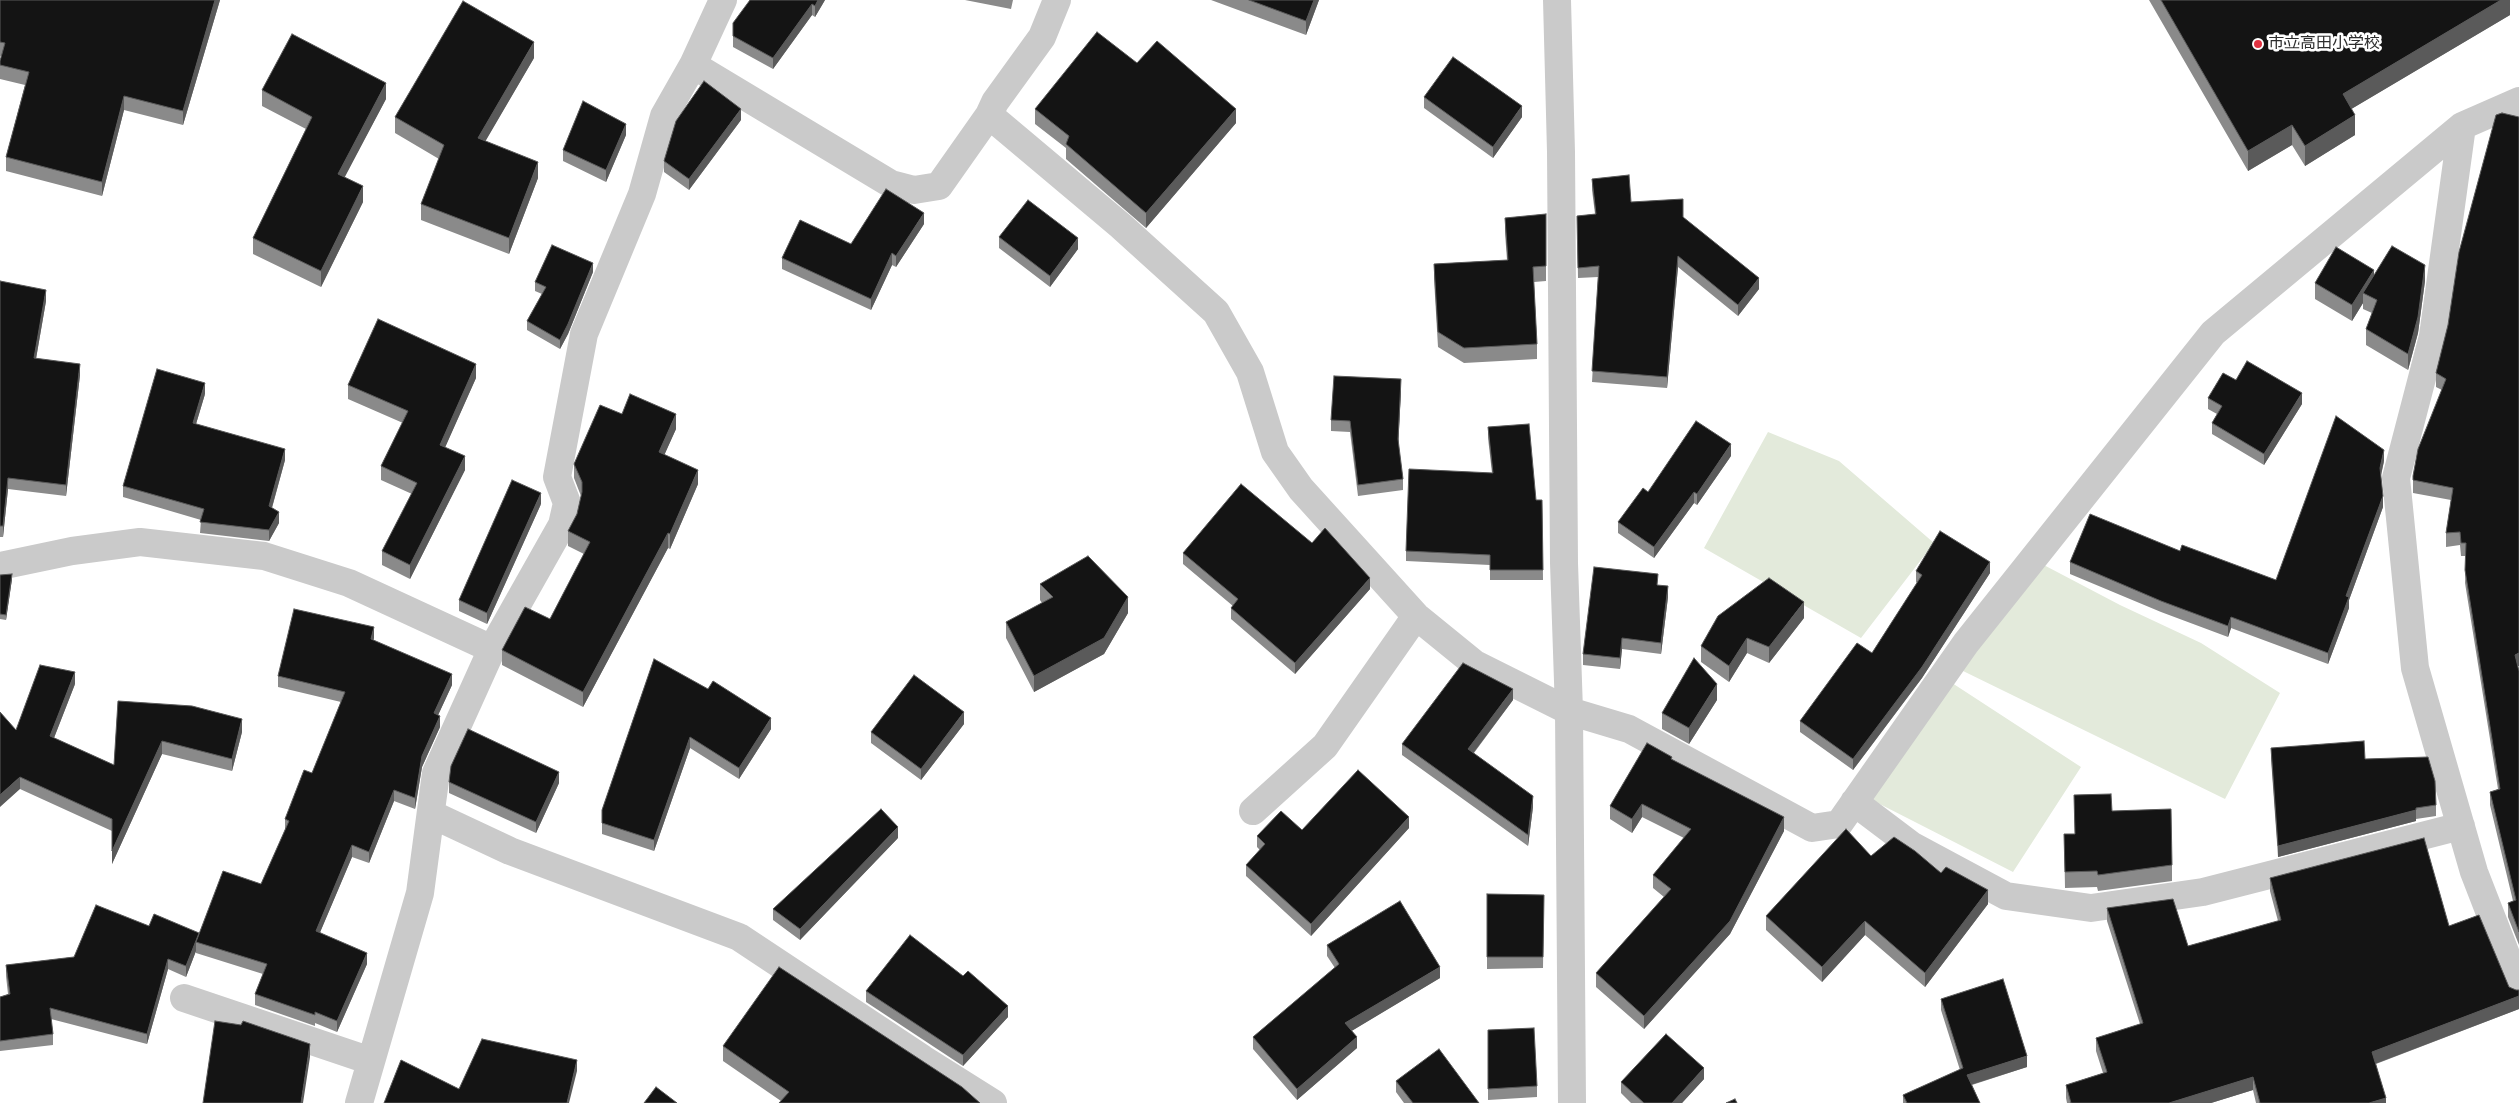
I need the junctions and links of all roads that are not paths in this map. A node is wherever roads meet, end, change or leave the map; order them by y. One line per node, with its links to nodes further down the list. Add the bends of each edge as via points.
1 (723, 0): 4 (street)
2 (1057, 0): 6 (street, via 1042,37)
3 (1558, 0): 11 (street, via 1564,563)
4 (693, 65): 6 (street, via 891,184 914,190 939,186); 10 (street, via 664,116 642,194 584,334 557,477 567,503 562,525)
5 (2519, 101): 7 (street)
6 (989, 115): 9 (street, via 1122,226 1216,312 1250,372 1275,452 1301,490)
7 (2462, 126): 12 (street, via 2213,333 1966,643); 15 (street, via 2433,336 2396,478 2415,668)
8 (0, 566): 10 (street, via 140,542 264,556 349,583)
9 (1416, 616): 11 (street, via 1475,664); 13 (street, via 1325,746)
10 (492, 649): 14 (street, via 436,773)
11 (1569, 711): 12 (street, via 1629,729 1812,828 1838,824); 21 (street)
12 (1854, 802): 15 (street, via 1911,845 2006,896 2091,908 2203,892)
13 (1253, 811)
14 (431, 814): 18 (street, via 420,893); 20 (street, via 510,851 740,937)
15 (2461, 826): 16 (street, via 2474,872)
16 (2519, 988)
17 (184, 998): 18 (street)
18 (371, 1061): 19 (street)
19 (359, 1103)
20 (993, 1103)
21 (1572, 1103)

